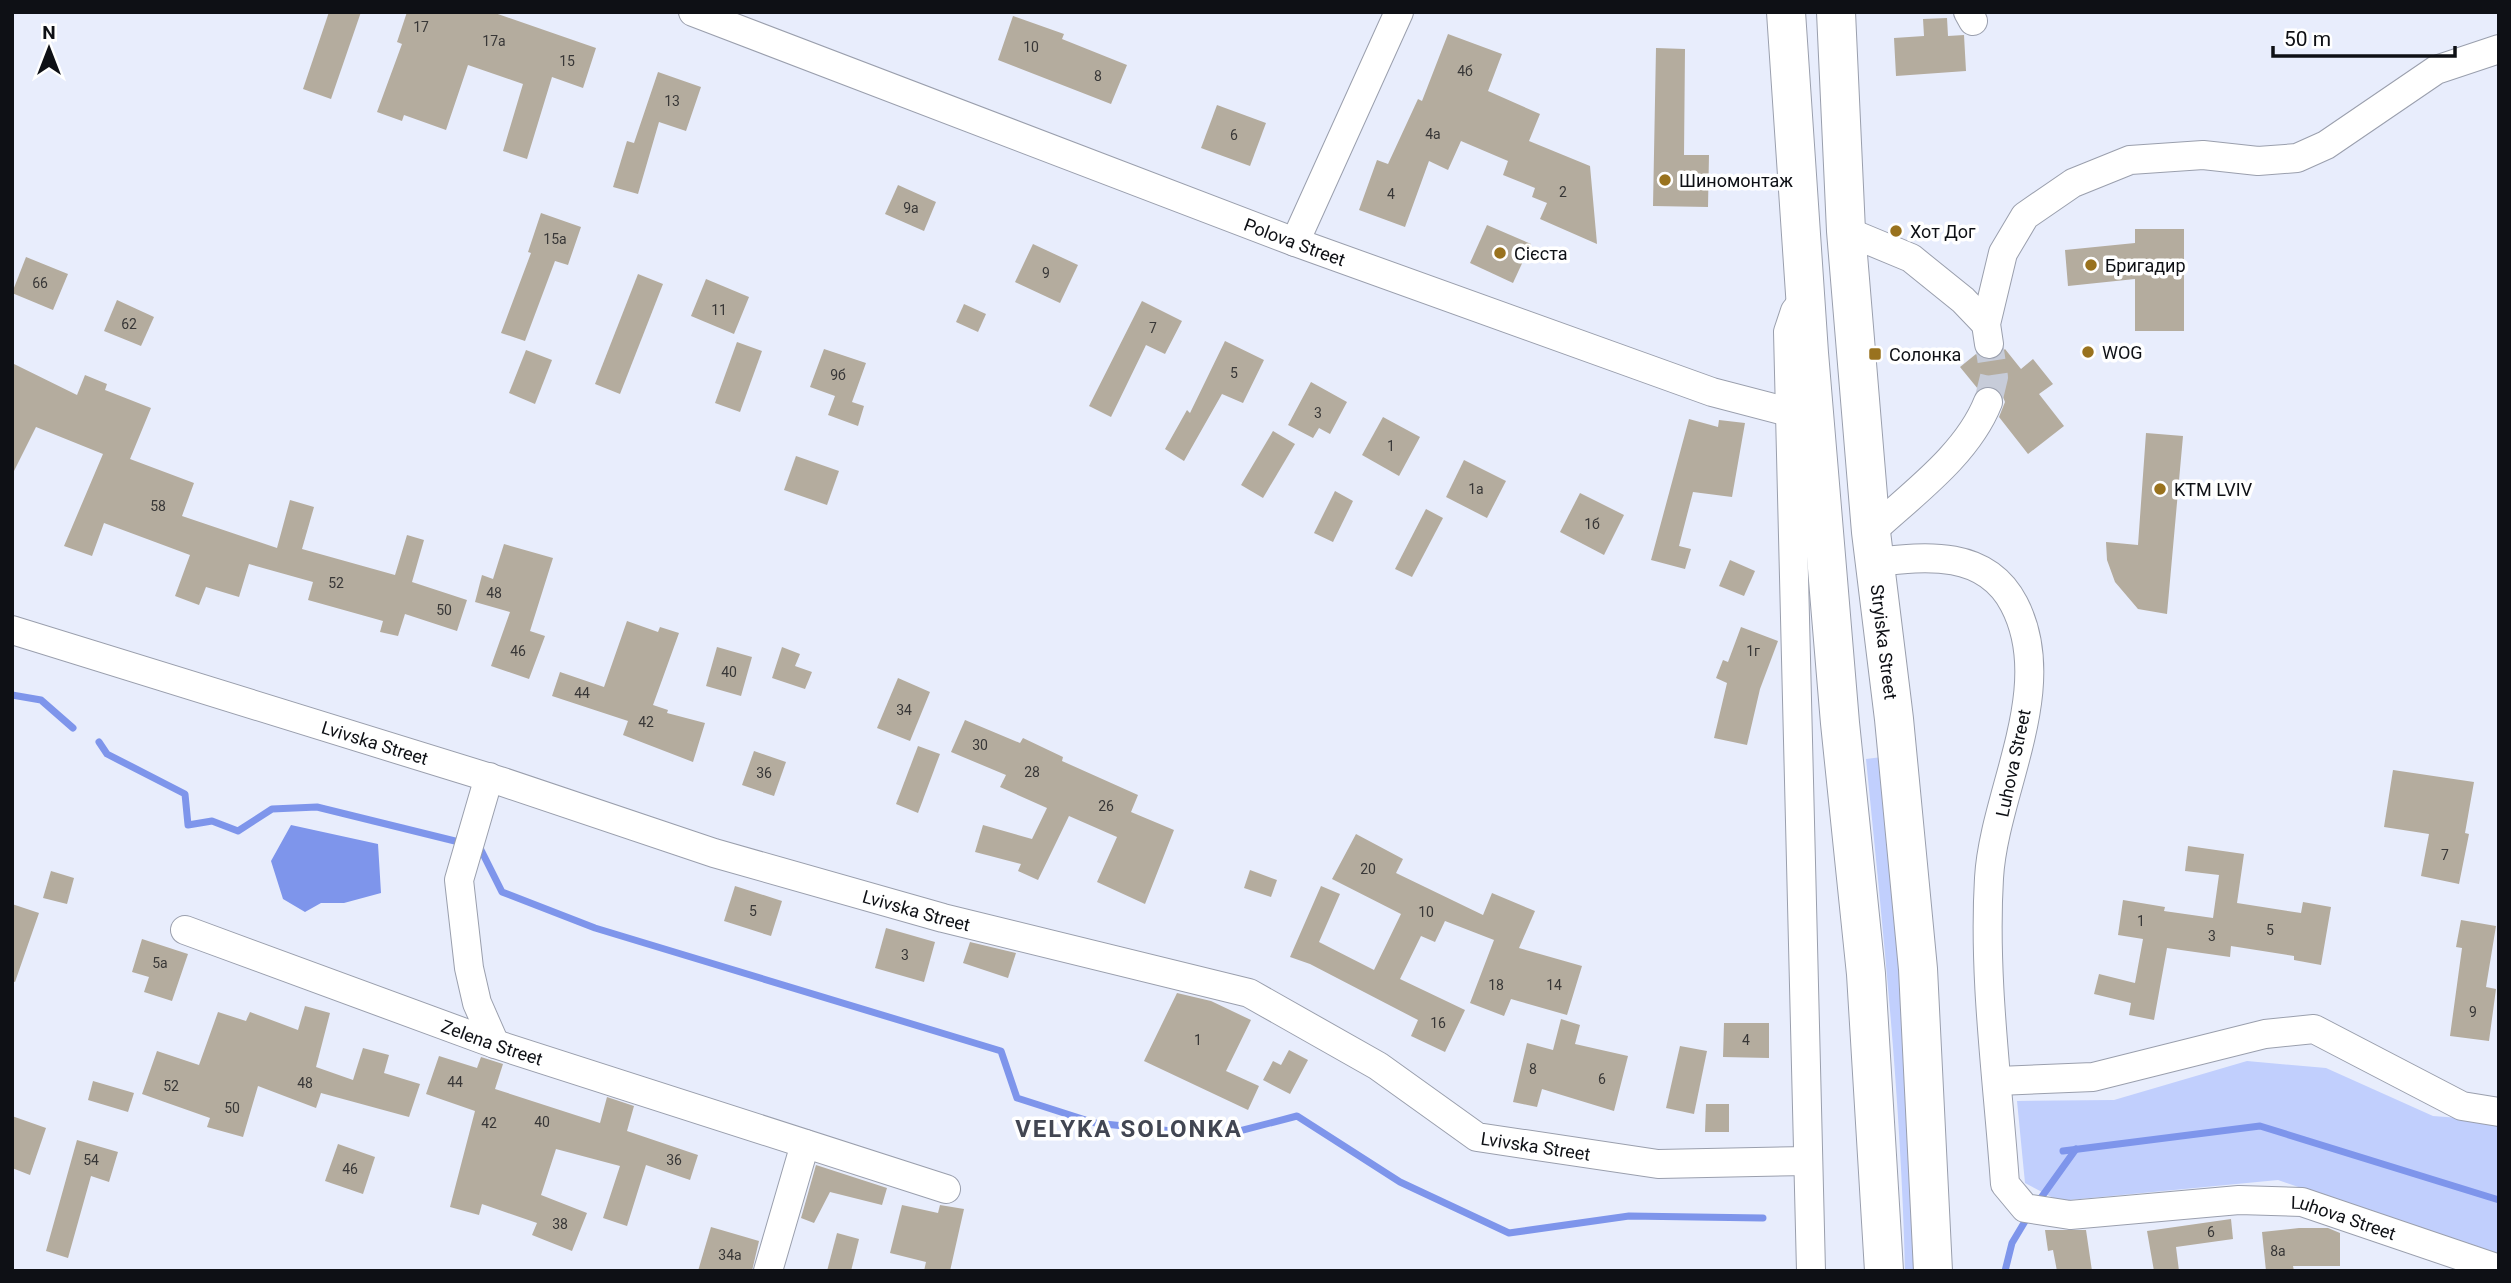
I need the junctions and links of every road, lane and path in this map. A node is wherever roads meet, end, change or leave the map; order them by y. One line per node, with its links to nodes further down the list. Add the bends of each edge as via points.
1 (693, 12): 7 (street, Polova Street)
2 (1399, 12): 7 (street)
3 (1786, 12): 8 (highway)
4 (1836, 12): 6 (highway, Stryiska Street)
5 (2499, 49): 6 (street, via 2436,70 2326,145 2297,158 2258,161 2203,155 2130,160 2073,183 2025,216 2003,253 1988,334 1964,300 1911,258)
6 (1846, 231): 11 (highway, Stryiska Street)
7 (1295, 242): 10 (street, Polova Street, via 1712,392)
8 (1806, 298): 10 (street, via 1795,311 1788,332); 24 (highway, via 1866,974)
9 (1988, 402): 11 (street, via 1978,427 1923,484)
10 (1790, 412): 19 (street)
11 (1873, 547): 16 (street, Luhova Street, via 1959,560 2003,584 2019,614 2031,656 2026,704 1989,873 1986,954); 25 (highway, Stryiska Street, via 1919,969)
12 (12, 630): 13 (street, Lvivska Street)
13 (489, 777): 15 (street, via 459,880 468,968); 19 (street, Lvivska Street, via 714,853 859,895 1249,993 1378,1066 1477,1137 1658,1164)
14 (185, 930): 15 (street, Zelena Street)
15 (495, 1044): 18 (street, Zelena Street)
16 (1998, 1081): 17 (street, via 2094,1077 2265,1034 2314,1029 2462,1107); 21 (street, Luhova Street, via 2004,1184 2025,1208 2070,1215 2239,1200 2302,1202)
17 (2499, 1112)
18 (805, 1144): 20 (street, Zelena Street); 22 (street)
19 (1808, 1161): 23 (street)
20 (946, 1189)
21 (2499, 1269)
22 (768, 1271)
23 (1811, 1271)
24 (1884, 1271)
25 (1933, 1271)

